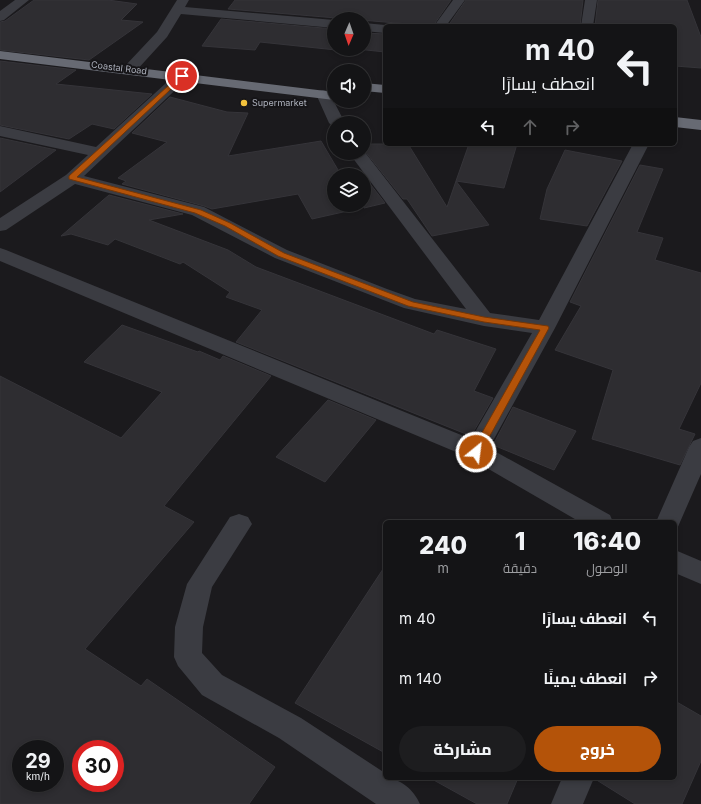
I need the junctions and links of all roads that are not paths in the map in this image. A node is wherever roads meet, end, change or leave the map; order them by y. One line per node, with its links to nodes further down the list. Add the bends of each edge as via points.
1 (23, 0): 5 (street)
2 (458, 0): 7 (street)
3 (591, 0): 8 (street)
4 (180, 5): 6 (street); 13 (street, via 162,34)
5 (0, 17)
6 (327, 23)
7 (441, 24)
8 (587, 24)
9 (371, 28): 10 (street)
10 (383, 29)
11 (0, 42): 13 (highway, Coastal Road)
12 (0, 55): 14 (highway, Coastal Road)
13 (141, 59): 14 (street); 16 (highway, Coastal Road)
14 (130, 69): 15 (highway, Coastal Road)
15 (182, 76): 19 (highway, Coastal Road); 28 (street)
16 (327, 82)
17 (371, 88): 18 (highway)
18 (383, 89)
19 (327, 95)
20 (371, 100): 21 (highway)
21 (383, 102)
22 (677, 122): 23 (highway)
23 (701, 125)
24 (0, 131): 28 (street)
25 (677, 137): 26 (highway)
26 (701, 140)
27 (640, 146): 34 (street)
28 (98, 152): 30 (street)
29 (362, 160): 33 (street)
30 (72, 178): 31 (street); 33 (street, via 198,211 281,254 380,293 411,304)
31 (0, 226)
32 (0, 254): 36 (street)
33 (484, 319): 34 (street)
34 (545, 328): 36 (street)
35 (701, 447): 38 (street)
36 (476, 452): 37 (street)
37 (597, 520)
38 (669, 520)
39 (239, 524): 43 (street, via 200,584 189,627 188,657 212,684 290,728)
40 (677, 563): 41 (street)
41 (701, 573)
42 (577, 780): 44 (street)
43 (404, 804)
44 (566, 804)

